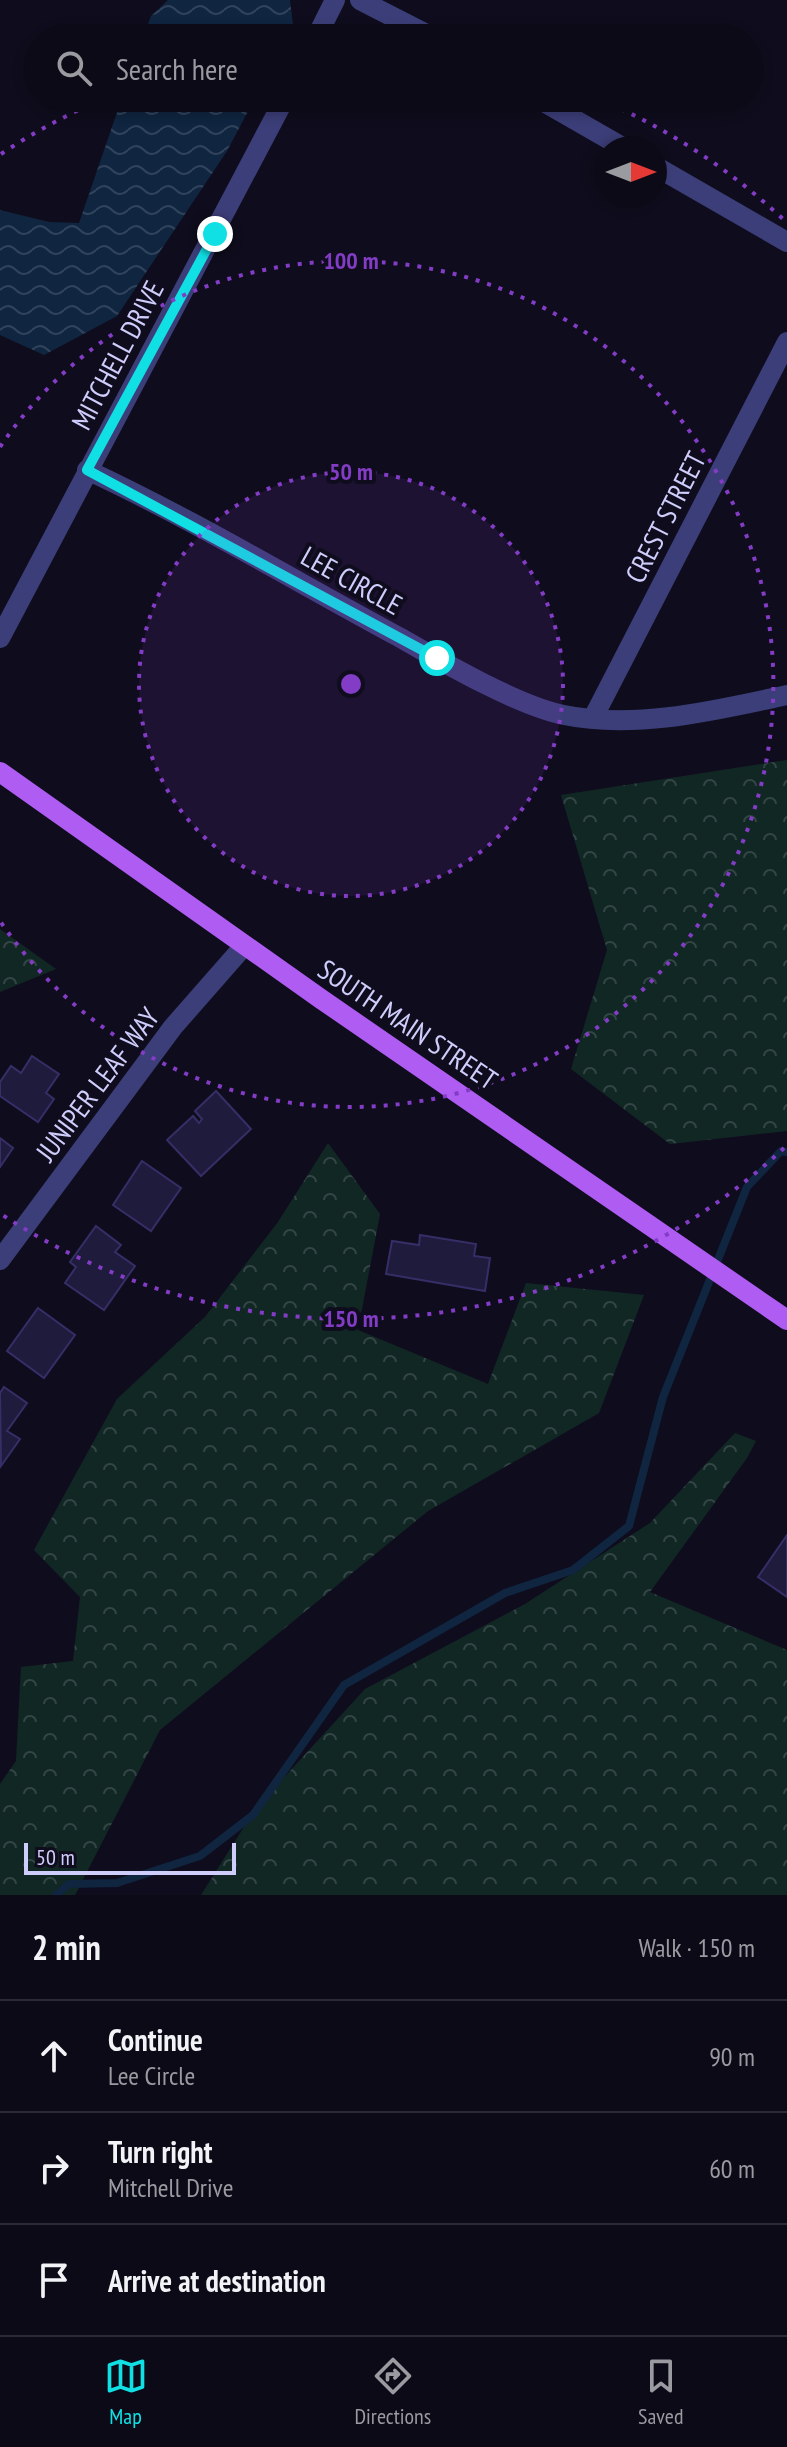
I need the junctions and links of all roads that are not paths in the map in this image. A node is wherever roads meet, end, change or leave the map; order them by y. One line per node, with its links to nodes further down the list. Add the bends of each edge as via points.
1 (335, 0): 3 (street)
2 (360, 0): 4 (street)
3 (323, 24)
4 (407, 24)
5 (278, 112): 11 (street, MITCHELL DRIVE)
6 (561, 112): 7 (street)
7 (603, 136)
8 (667, 173): 9 (street)
9 (787, 242)
10 (787, 342): 14 (street, CREST STREET)
11 (87, 470): 12 (street, MITCHELL DRIVE); 14 (street, LEE CIRCLE, via 437,658 545,710)
12 (0, 638)
13 (787, 695): 14 (street, LEE CIRCLE, via 676,715)
14 (593, 718)
15 (0, 772): 16 (main road, SOUTH MAIN STREET)
16 (244, 946): 17 (street, JUNIPER LEAF WAY, via 173,1027); 18 (main road, SOUTH MAIN STREET)
17 (0, 1260)
18 (787, 1320)

